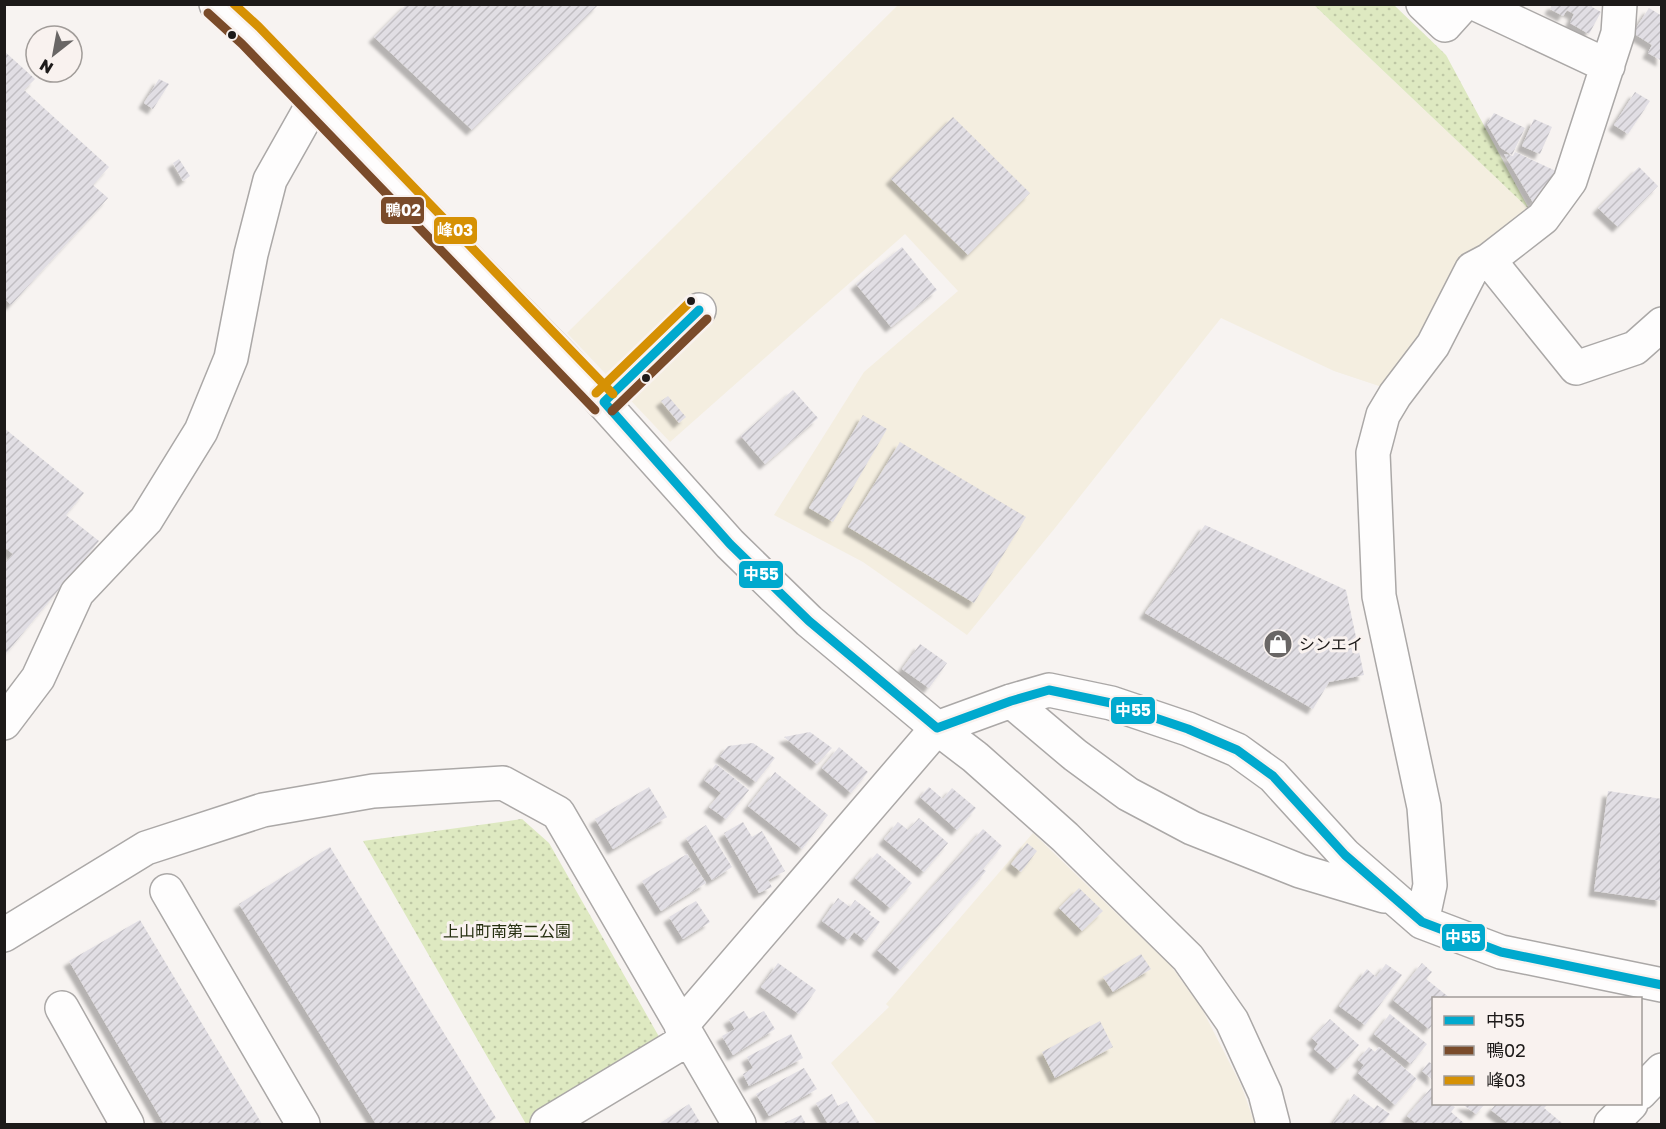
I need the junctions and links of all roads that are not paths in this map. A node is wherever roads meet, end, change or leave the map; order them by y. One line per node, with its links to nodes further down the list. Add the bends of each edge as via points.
1 (216, 4): 7 (street)
2 (1423, 4): 3 (street, via 1445,25)
3 (1464, 4)
4 (1476, 4): 6 (street)
5 (1620, 4): 6 (street, via 1618,33)
6 (1608, 66): 8 (street, via 1570,181 1543,218)
7 (314, 102): 11 (street); 13 (street, via 270,180 231,358 201,431 146,520 77,593 38,678)
8 (1490, 260): 10 (street, via 1576,368 1635,348); 17 (street, via 1472,269 1433,345 1395,395 1383,415 1373,453 1379,596 1424,807 1430,885)
9 (699, 310): 11 (street)
10 (1662, 324)
11 (604, 402): 14 (street, via 730,544 809,621)
12 (1011, 701): 14 (street); 16 (street, via 1128,794 1183,823 1300,871); 16 (street, via 1049,690 1111,703 1237,750 1273,776 1345,855)
13 (4, 723)
14 (937, 728): 21 (street); 29 (street, via 1065,837 1188,958 1232,1021 1265,1093)
15 (168, 891): 26 (street)
16 (1395, 900): 17 (street)
17 (1422, 922): 19 (street, via 1501,952)
18 (4, 935): 21 (street, via 146,848 263,810 373,790 503,783 558,813)
19 (1662, 985)
20 (62, 1008): 25 (street)
21 (684, 1032): 27 (street); 28 (street)
22 (1662, 1070): 23 (street)
23 (1642, 1092)
24 (1630, 1105): 30 (street)
25 (127, 1125)
26 (303, 1125)
27 (547, 1125)
28 (739, 1125)
29 (1273, 1125)
30 (1611, 1125)

